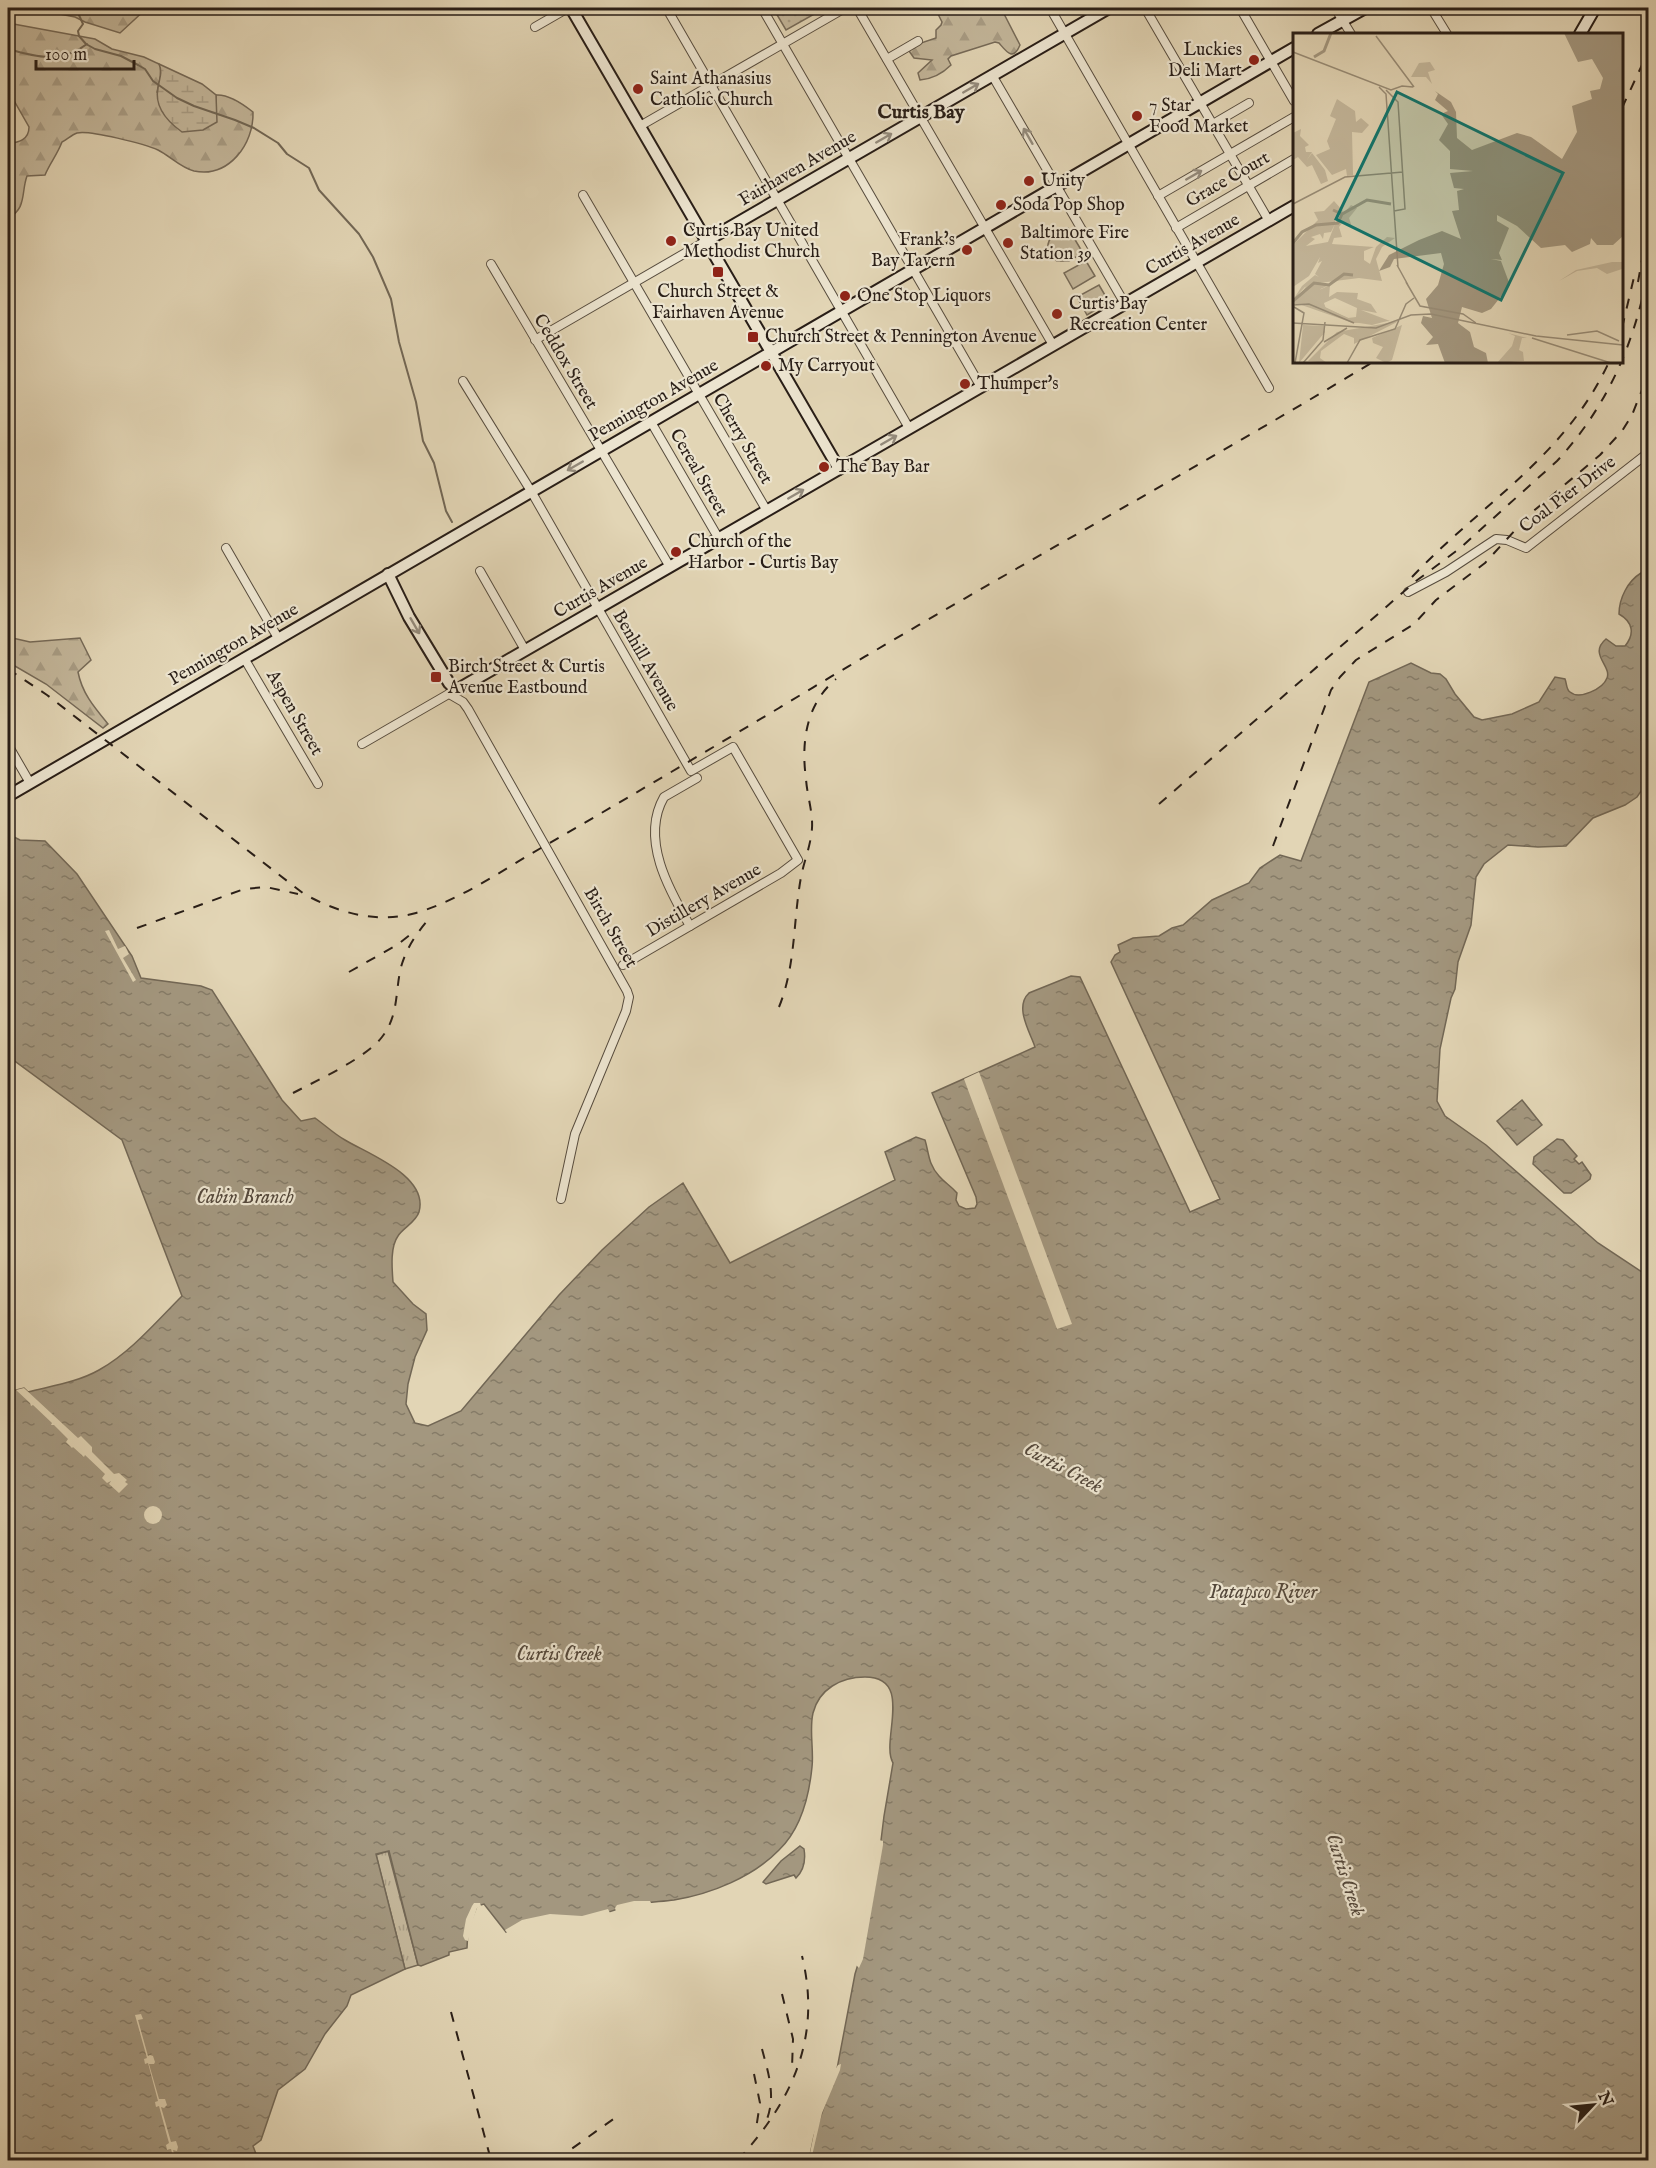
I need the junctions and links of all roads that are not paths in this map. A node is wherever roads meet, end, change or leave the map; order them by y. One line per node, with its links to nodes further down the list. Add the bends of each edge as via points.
1 (569, 8): 15 (street); 34 (main road)
2 (762, 8): 22 (street)
3 (845, 8): 22 (street)
4 (857, 8): 24 (street)
5 (1050, 8): 16 (street)
6 (1109, 8): 16 (main road, Fairhaven Avenue)
7 (1145, 8): 29 (street)
8 (1240, 8): 25 (street)
9 (1335, 8): 14 (street)
10 (1365, 8): 14 (main road)
11 (1431, 8): 19 (street)
12 (1596, 8): 20 (main road)
13 (667, 9): 27 (street)
14 (1343, 20): 17 (main road); 18 (street)
15 (535, 27)
16 (1065, 33): 26 (main road, Fairhaven Avenue); 35 (street)
17 (1320, 33)
18 (1350, 33)
19 (1446, 33)
20 (1581, 33)
21 (918, 41): 24 (street)
22 (783, 44): 27 (street); 37 (street)
23 (1293, 49): 25 (main road, Pennington Avenue)
24 (887, 59): 31 (street)
25 (1272, 62): 28 (street); 29 (main road, Pennington Avenue)
26 (992, 75): 31 (main road, Fairhaven Avenue, one-way to 26); 39 (street, one-way to 26)
27 (711, 85): 34 (street); 43 (street)
28 (1293, 99)
29 (1200, 103): 33 (street); 35 (main road, Pennington Avenue)
30 (1249, 103): 33 (street)
31 (920, 117): 37 (main road, Fairhaven Avenue, one-way to 31); 46 (street)
32 (1293, 118): 36 (street)
33 (1213, 124): 36 (street)
34 (640, 126): 48 (main road)
35 (1129, 145): 39 (main road, Pennington Avenue); 42 (street)
36 (1230, 154): 40 (street); 42 (street, one-way to 36)
37 (849, 158): 43 (main road, Fairhaven Avenue); 51 (street)
38 (1293, 160): 40 (street, Grace Court)
39 (1057, 186): 46 (main road, Pennington Avenue); 53 (street)
40 (1248, 186): 45 (street); 47 (street, Grace Court)
41 (583, 195): 52 (street, Cherry Street)
42 (1158, 196): 47 (street)
43 (777, 200): 48 (main road, Fairhaven Avenue); 54 (street)
44 (1293, 207): 45 (main road, Curtis Avenue)
45 (1269, 221): 49 (main road, Curtis Avenue)
46 (985, 228): 51 (main road, Pennington Avenue); 56 (street)
47 (1176, 228): 49 (street)
48 (706, 241): 52 (street, Fairhaven Avenue); 57 (main road)
49 (1196, 263): 53 (main road, Curtis Avenue); 60 (street)
50 (491, 264): 55 (street, Ceddox Street)
51 (913, 270): 54 (main road, Pennington Avenue); 59 (street)
52 (634, 283): 55 (street, Fairhaven Avenue); 61 (street, Cherry Street)
53 (1125, 304): 56 (main road, Curtis Avenue)
54 (842, 311): 57 (main road, Pennington Avenue); 63 (street)
55 (535, 340): 64 (street, Ceddox Street)
56 (1053, 345): 59 (main road, Curtis Avenue)
57 (771, 352): 61 (main road, Pennington Avenue); 66 (main road)
58 (463, 381): 67 (street, Benhill Avenue)
59 (981, 387): 63 (main road, Curtis Avenue)
60 (1269, 388)
61 (699, 394): 62 (main road, Pennington Avenue); 68 (street, Cherry Street)
62 (651, 422): 64 (main road, Pennington Avenue); 70 (street, Cereal Street)
63 (909, 428): 66 (main road, Curtis Avenue, one-way to 63)
64 (601, 451): 67 (main road, Pennington Avenue, one-way to 67); 72 (street, Ceddox Street)
65 (1648, 453): 75 (street, Coal Pier Drive, via 1526,548 1496,539)
66 (838, 469): 68 (main road, Curtis Avenue, one-way to 66)
67 (531, 491): 69 (main road, Pennington Avenue); 77 (street, Benhill Avenue)
68 (767, 511): 70 (main road, Curtis Avenue)
69 (475, 524): 74 (main road, Pennington Avenue); 76 (main road, via 395,576)
70 (719, 539): 72 (main road, Curtis Avenue)
71 (226, 548): 78 (street)
72 (670, 567): 77 (main road, Curtis Avenue)
73 (480, 571): 79 (street)
74 (388, 574): 76 (main road, Birch Street); 78 (main road, Pennington Avenue)
75 (1408, 592)
76 (398, 594): 81 (main road, Birch Street, one-way to 81)
77 (598, 609): 79 (main road, Curtis Avenue); 89 (street, Benhill Avenue, via 691,771 733,747)
78 (278, 638): 80 (main road, Pennington Avenue)
79 (525, 650): 81 (main road, Curtis Avenue)
80 (244, 658): 85 (main road, Pennington Avenue); 86 (street, Aspen Street)
81 (453, 691): 82 (street, Curtis Avenue); 92 (street, Birch Street, via 468,709 629,997 575,1134)
82 (362, 744)
83 (8, 745): 85 (street)
84 (696, 778): 90 (street, via 664,797 656,842 669,890)
85 (30, 783): 87 (main road, Pennington Avenue); 88 (main road, Pennington Avenue)
86 (318, 784)
87 (8, 788)
88 (8, 796)
89 (798, 860): 90 (street, Distillery Avenue)
90 (690, 926): 91 (street, Distillery Avenue)
91 (623, 965)
92 (561, 1199)

